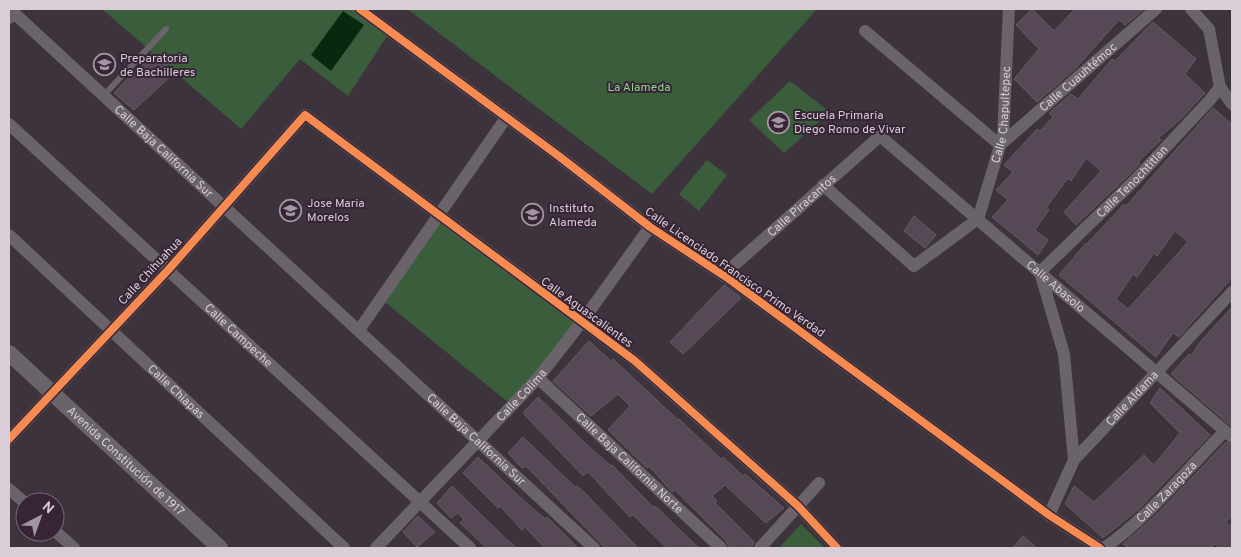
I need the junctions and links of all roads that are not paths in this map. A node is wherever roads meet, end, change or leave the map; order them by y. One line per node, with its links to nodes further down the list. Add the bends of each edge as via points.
1 (360, 9): 12 (street, Calle Licenciado Francisco Primo Verdad)
2 (1009, 9): 15 (street, Calle Chapultepec)
3 (1156, 9): 15 (street, Calle Cuauhtémoc)
4 (1191, 9): 8 (street, via 1209,29)
5 (11, 15): 9 (street, Calle Baja California Sur)
6 (166, 29): 9 (lane)
7 (865, 31): 15 (street)
8 (1220, 87): 10 (street); 23 (street, Calle Tenochtitlan, via 1136,179)
9 (104, 96): 17 (street, Calle Baja California Sur)
10 (1232, 104)
11 (305, 115): 17 (street, Calle Chihuahua); 18 (street, Calle Aguascalientes)
12 (506, 118): 18 (street); 20 (street, Calle Licenciado Francisco Primo Verdad)
13 (9, 124): 22 (street, Calle Campeche)
14 (880, 136): 16 (street, Calle Piracantos); 19 (street, Calle Abasolo)
15 (1000, 146): 19 (street, Calle Chapultepec)
16 (823, 185): 19 (street, via 914,266); 24 (street, Calle Piracantos)
17 (224, 206): 22 (street, Calle Chihuahua); 28 (street, Calle Baja California Sur)
18 (439, 215): 26 (street, Calle Aguascalientes); 28 (street)
19 (978, 219): 23 (street, Calle Abasolo)
20 (650, 227): 24 (street, Calle Licenciado Francisco Primo Verdad); 26 (street, Calle Colima)
21 (9, 235): 27 (street, Calle Chiapas)
22 (169, 269): 27 (street, Calle Chihuahua); 39 (street, Calle Campeche)
23 (1040, 272): 31 (street, Calle Abasolo); 37 (street, via 1064,354)
24 (723, 275): 41 (street, Calle Licenciado Francisco Primo Verdad)
25 (1232, 292): 31 (street, Calle Aldama)
26 (582, 323): 32 (street, Calle Colima); 40 (street, Calle Aguascalientes, via 635,361 686,404)
27 (109, 330): 33 (street, Calle Chihuahua); 44 (street, Calle Chiapas)
28 (359, 330): 36 (street, Calle Baja California Sur)
29 (9, 353): 33 (street, Avenida Constitución de 1917)
30 (9, 368): 33 (street, Avenida Constitución de 1917)
31 (1156, 371): 34 (street, Calle Abasolo); 37 (street, Calle Aldama)
32 (538, 378): 36 (street, Calle Colima); 48 (street, Calle Baja California Norte)
33 (48, 396): 35 (street, Calle Chihuahua); 42 (street, Avenida Constitución de 1917); 43 (street, Avenida Constitución de 1917)
34 (1229, 434): 51 (street, Calle Zaragoza, via 1116,540)
35 (9, 438)
36 (478, 442): 39 (street, Calle Colima); 47 (street, Calle Baja California Sur)
37 (1074, 460): 41 (street, Calle Aldama)
38 (819, 483): 40 (street)
39 (419, 503): 45 (street, Calle Colima); 46 (street, Calle Campeche)
40 (798, 506): 49 (street); 50 (street, Calle Aguascalientes)
41 (1049, 515): 51 (street, Calle Licenciado Francisco Primo Verdad)
42 (203, 548)
43 (220, 548)
44 (344, 548)
45 (376, 548)
46 (470, 548)
47 (594, 548)
48 (721, 548)
49 (760, 548)
50 (837, 548)
51 (1102, 548)

